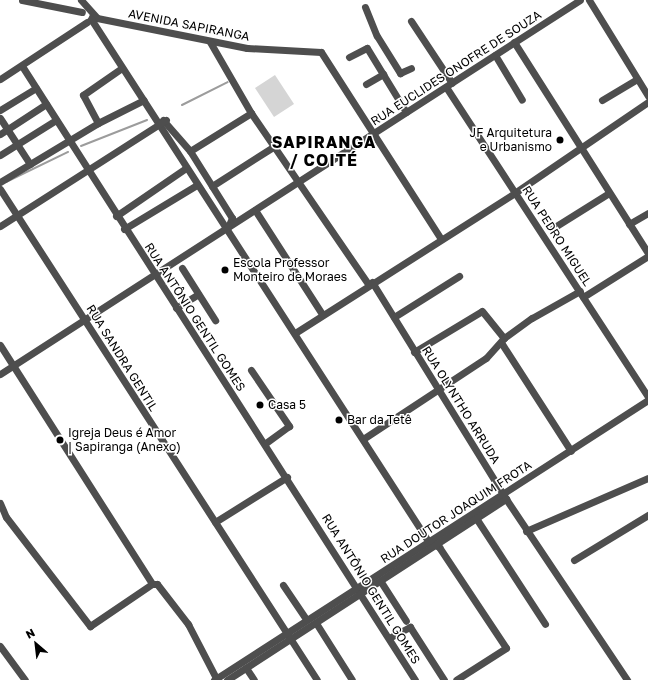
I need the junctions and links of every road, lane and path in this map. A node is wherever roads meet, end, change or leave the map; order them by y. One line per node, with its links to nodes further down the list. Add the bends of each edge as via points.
1 (22, 0): 6 (street, AVENIDA SAPIRANGA)
2 (580, 0): 9 (street, RUA EUCLIDES ONOFRE DE SOUZA)
3 (589, 0): 18 (street)
4 (82, 2): 6 (street)
5 (365, 7): 12 (street)
6 (86, 17): 8 (street, AVENIDA SAPIRANGA); 13 (street); 14 (street)
7 (412, 21): 20 (street, RUA PEDRO MIGUEL)
8 (210, 42): 31 (street, RUA OLYNTHO ARRUDA); 39 (street, AVENIDA SAPIRANGA, via 321,52)
9 (514, 42): 10 (street, RUA EUCLIDES ONOFRE DE SOUZA); 43 (street)
10 (495, 55): 20 (street, RUA EUCLIDES ONOFRE DE SOUZA); 24 (street)
11 (349, 57): 16 (street, via 368,48)
12 (394, 63): 15 (street, via 400,73); 16 (street)
13 (22, 66): 17 (street); 21 (street, RUA ANTÔNIO GENTIL GOMES)
14 (122, 68): 23 (street); 35 (street, via 83,95)
15 (411, 68)
16 (382, 72): 19 (street); 30 (street)
17 (0, 79)
18 (638, 79): 22 (street); 25 (street)
19 (366, 84)
20 (449, 85): 30 (street, RUA EUCLIDES ONOFRE DE SOUZA); 54 (street, RUA PEDRO MIGUEL)
21 (36, 88): 27 (street, RUA ANTÔNIO GENTIL GOMES); 28 (street)
22 (648, 96)
23 (144, 100): 29 (street); 35 (street)
24 (522, 100)
25 (602, 100)
26 (648, 102): 43 (street)
27 (46, 104): 33 (street, RUA ANTÔNIO GENTIL GOMES); 37 (street)
28 (0, 110)
29 (152, 112): 34 (street); 36 (street)
30 (406, 112): 39 (street, RUA EUCLIDES ONOFRE DE SOUZA)
31 (250, 113): 42 (street, RUA OLYNTHO ARRUDA); 44 (street)
32 (0, 118): 37 (street)
33 (56, 120): 40 (street, RUA ANTÔNIO GENTIL GOMES); 41 (street)
34 (166, 120): 36 (street); 44 (street)
35 (98, 122): 40 (street)
36 (158, 125): 47 (street); 48 (street)
37 (7, 129): 38 (street); 41 (street)
38 (0, 134)
39 (372, 135): 50 (street, RUA EUCLIDES ONOFRE DE SOUZA); 65 (street)
40 (70, 140): 46 (street); 48 (street, RUA ANTÔNIO GENTIL GOMES)
41 (17, 144): 45 (street); 46 (street)
42 (273, 147): 50 (street, RUA OLYNTHO ARRUDA); 52 (street)
43 (581, 147): 54 (street); 55 (street)
44 (190, 151): 52 (street)
45 (0, 155)
46 (30, 164): 49 (street)
47 (186, 168): 51 (street); 59 (street)
48 (87, 169): 58 (street); 59 (street, RUA ANTÔNIO GENTIL GOMES)
49 (0, 182)
50 (297, 182): 56 (street, RUA EUCLIDES ONOFRE DE SOUZA); 71 (street, RUA OLYNTHO ARRUDA)
51 (197, 184): 63 (street); 64 (street)
52 (212, 186): 64 (street, via 232,218)
53 (0, 189): 58 (street, RUA SANDRA GENTIL)
54 (516, 192): 65 (street); 73 (street, RUA PEDRO MIGUEL)
55 (609, 193): 60 (street); 62 (street)
56 (255, 210): 64 (street, RUA EUCLIDES ONOFRE DE SOUZA); 75 (street)
57 (648, 213): 60 (street)
58 (17, 215): 61 (street); 77 (street, RUA SANDRA GENTIL)
59 (116, 216): 63 (street, RUA ANTÔNIO GENTIL GOMES)
60 (629, 224): 66 (street)
61 (0, 226)
62 (553, 228)
63 (124, 229): 69 (street, RUA ANTÔNIO GENTIL GOMES)
64 (226, 229): 69 (street, RUA EUCLIDES ONOFRE DE SOUZA); 79 (street)
65 (441, 239): 71 (street)
66 (648, 253)
67 (648, 256): 73 (street)
68 (182, 268): 72 (street)
69 (154, 275): 74 (street, RUA ANTÔNIO GENTIL GOMES); 77 (street, RUA EUCLIDES ONOFRE DE SOUZA)
70 (459, 276): 76 (street)
71 (370, 283): 75 (street); 76 (street, RUA OLYNTHO ARRUDA)
72 (198, 294): 74 (street); 78 (street)
73 (581, 294): 80 (street); 87 (street, RUA PEDRO MIGUEL)
74 (176, 308): 89 (street, RUA ANTÔNIO GENTIL GOMES)
75 (322, 314): 79 (street)
76 (394, 317): 82 (street, RUA OLYNTHO ARRUDA)
77 (85, 320): 83 (street, RUA EUCLIDES ONOFRE DE SOUZA); 98 (street, RUA SANDRA GENTIL)
78 (215, 320)
79 (295, 333): 88 (street)
80 (503, 341): 82 (street, via 482,311); 86 (street); 90 (street)
81 (0, 345): 83 (street)
82 (414, 352): 86 (street, RUA OLYNTHO ARRUDA)
83 (13, 365): 85 (street, RUA EUCLIDES ONOFRE DE SOUZA); 103 (street)
84 (251, 370): 89 (street, via 288,426)
85 (0, 374)
86 (436, 388): 88 (street); 93 (street, RUA OLYNTHO ARRUDA)
87 (648, 399): 90 (street, RUA DOUTOR JOAQUIM FROTA)
88 (363, 439): 100 (street)
89 (266, 444): 91 (street, RUA ANTÔNIO GENTIL GOMES)
90 (571, 450): 93 (street, RUA DOUTOR JOAQUIM FROTA)
91 (287, 477): 98 (street); 105 (street, RUA ANTÔNIO GENTIL GOMES)
92 (648, 478): 99 (street)
93 (505, 496): 97 (street, RUA DOUTOR JOAQUIM FROTA); 99 (street, RUA OLYNTHO ARRUDA)
94 (0, 503): 95 (street)
95 (3, 514): 103 (street, via 90,626)
96 (648, 515): 101 (street)
97 (474, 516): 100 (street, RUA DOUTOR JOAQUIM FROTA); 109 (street)
98 (214, 522): 110 (street, RUA SANDRA GENTIL)
99 (526, 530): 124 (street, RUA OLYNTHO ARRUDA)
100 (431, 544): 102 (street, RUA DOUTOR JOAQUIM FROTA); 105 (street, RUA DOUTOR JOAQUIM FROTA); 123 (street, via 439,547 506,648)
101 (574, 560)
102 (381, 582): 105 (street, RUA DOUTOR JOAQUIM FROTA); 107 (street)
103 (152, 584): 115 (street, via 157,584 188,624)
104 (283, 585): 106 (street)
105 (360, 591): 106 (street, RUA DOUTOR JOAQUIM FROTA); 108 (street, RUA DOUTOR JOAQUIM FROTA); 111 (street, RUA ANTÔNIO GENTIL GOMES)
106 (306, 619): 110 (street, RUA DOUTOR JOAQUIM FROTA)
107 (406, 621)
108 (316, 623): 112 (street, RUA DOUTOR JOAQUIM FROTA); 120 (street)
109 (545, 624)
110 (287, 632): 112 (street, RUA SANDRA GENTIL); 115 (street, RUA DOUTOR JOAQUIM FROTA)
111 (389, 638): 121 (street, RUA ANTÔNIO GENTIL GOMES); 122 (street, via 410,627)
112 (290, 640): 114 (street, RUA DOUTOR JOAQUIM FROTA); 119 (street, RUA SANDRA GENTIL)
113 (0, 646): 116 (street)
114 (246, 668): 117 (street, RUA DOUTOR JOAQUIM FROTA); 118 (street)
115 (216, 679)
116 (25, 680)
117 (227, 680)
118 (254, 680)
119 (317, 680)
120 (352, 680)
121 (416, 680)
122 (444, 680)
123 (456, 680)
124 (626, 680)

